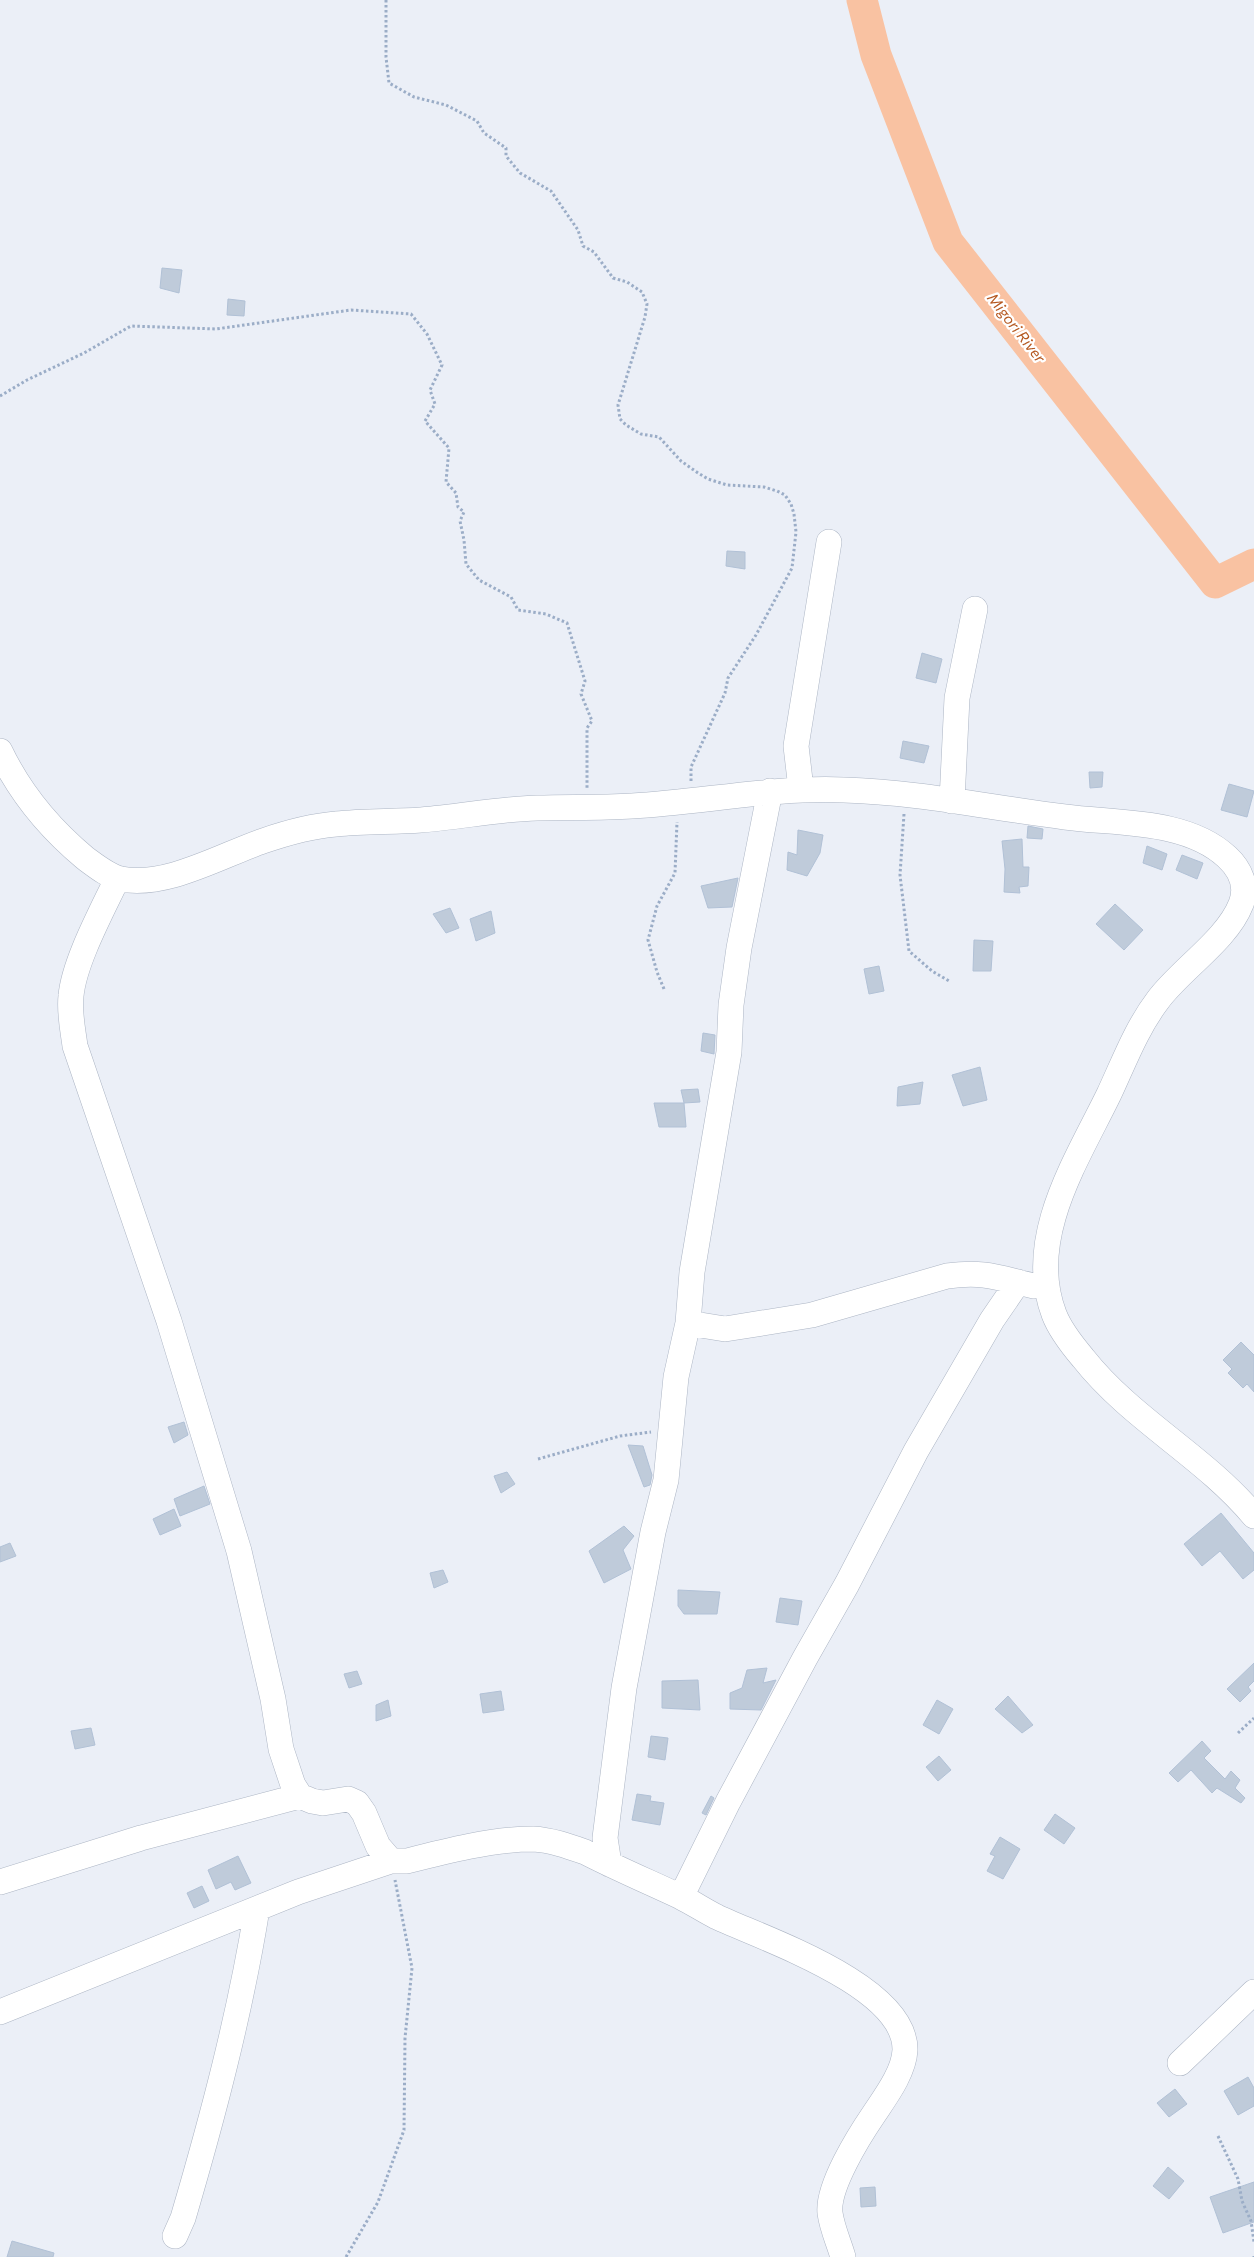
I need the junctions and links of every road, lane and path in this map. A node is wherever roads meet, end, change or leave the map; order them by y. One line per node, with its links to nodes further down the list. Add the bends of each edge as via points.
1 (386, 0): 10 (path, via 389,83 414,97 446,105 477,121 484,133 506,148 506,156 520,173 552,191 578,230 583,246 594,252 613,278 642,292 647,304 645,317 618,405 620,419 635,432 659,437 681,461 708,479 727,485 764,487 785,495 791,504 796,532 792,568 756,635 728,678 725,693 691,767)
2 (0, 396): 11 (path, via 131,326 216,329 352,310 411,314 427,334 442,365 430,390 435,404 425,421 449,448 446,482 456,492 458,507 464,512 460,521 466,564 479,580 511,597 518,610 546,614 567,622 585,681 581,694 592,721 587,728)
3 (829, 542): 6 (street, via 796,746)
4 (976, 610): 9 (street, via 957,698)
5 (0, 751): 12 (street, via 12,777 54,831 94,865)
6 (801, 789): 7 (street); 8 (street)
7 (770, 792): 10 (street); 17 (street, via 739,948 727,1060 692,1272)
8 (905, 794): 9 (street); 13 (path, via 900,875 909,951 932,971)
9 (952, 801): 16 (street, via 1062,817 1145,824 1200,838 1228,858 1237,868 1244,886 1240,908 1209,947 1160,996 1134,1040 1056,1207 1045,1258)
10 (685, 802): 11 (street); 14 (path, via 675,826 675,873 657,906 648,940)
11 (587, 809): 12 (street, via 543,807 422,820 334,824 264,841 163,877)
12 (117, 879): 23 (street, via 87,943 71,995 75,1046 197,1409 239,1551 281,1749)
13 (949, 980)
14 (664, 989)
15 (1018, 1282): 16 (street); 17 (street, via 970,1273 947,1276 812,1315 725,1328); 27 (street, via 992,1320 916,1451 728,1802)
16 (1046, 1288): 20 (street, via 1060,1327 1106,1386 1209,1470)
17 (688, 1323): 18 (street, via 676,1377)
18 (672, 1429): 19 (path, via 620,1436); 25 (street, via 666,1480 624,1688 606,1838)
19 (538, 1459)
20 (1254, 1516)
21 (1254, 1718): 22 (path)
22 (1238, 1733)
23 (300, 1796): 24 (street, via 317,1802 348,1799 357,1803 378,1846); 26 (street, via 142,1838)
24 (394, 1861): 25 (street, via 508,1840 534,1839 562,1844); 28 (street); 35 (path, via 393,1871 412,1968 405,2038 404,2130 378,2202)
25 (609, 1864): 27 (street)
26 (0, 1882)
27 (681, 1897): 36 (street, via 843,1975 873,1996 901,2032 905,2050 893,2084 856,2141 832,2199 830,2212)
28 (257, 1908): 30 (street); 33 (street, via 246,1976 224,2069 183,2218)
29 (1254, 1992): 31 (street)
30 (0, 2012)
31 (1180, 2063)
32 (1218, 2136): 34 (path, via 1238,2179)
33 (175, 2236)
34 (1254, 2242)
35 (346, 2257)
36 (844, 2257)

